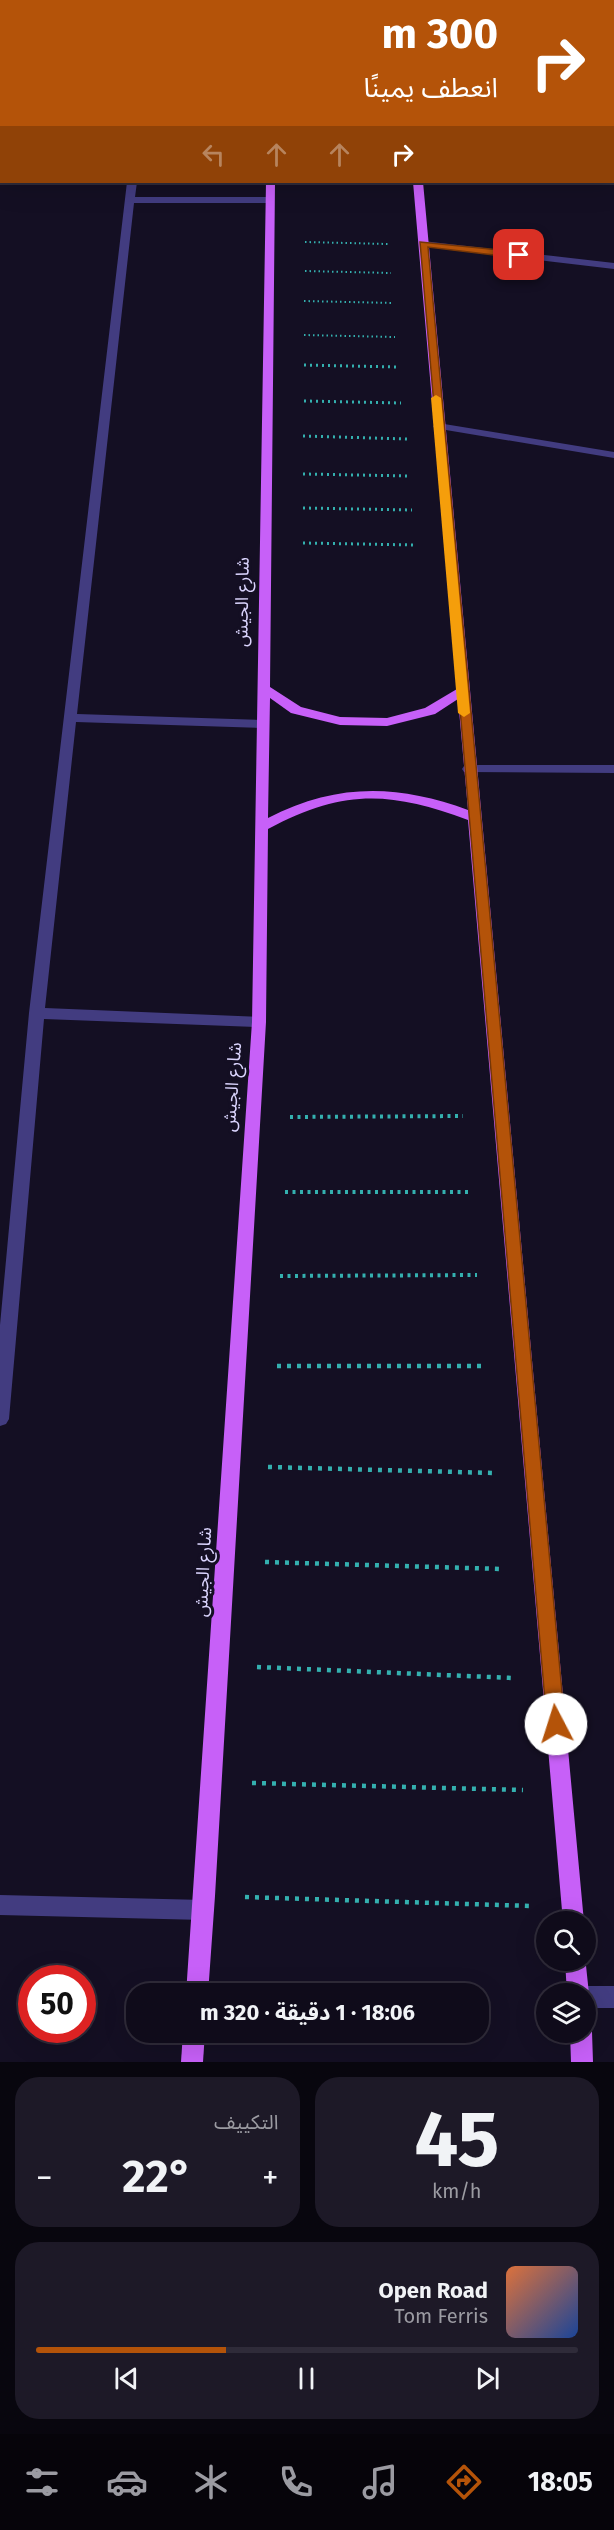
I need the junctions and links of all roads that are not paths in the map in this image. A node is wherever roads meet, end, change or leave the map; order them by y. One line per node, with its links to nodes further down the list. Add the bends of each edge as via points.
1 (132, 183): 4 (street)
2 (270, 183): 5 (main road, شارع الجيش)
3 (418, 183): 6 (main road)
4 (130, 200): 5 (street); 12 (street)
5 (269, 200): 10 (main road, شارع الجيش)
6 (423, 244): 7 (street); 8 (main road)
7 (614, 266)
8 (439, 433): 9 (street); 11 (main road)
9 (614, 455)
10 (264, 689): 11 (main road, via 296,710 340,721 387,722 430,711); 13 (main road, شارع الجيش)
11 (462, 691): 14 (main road)
12 (69, 718): 13 (street); 18 (street)
13 (263, 724): 17 (main road, شارع الجيش)
14 (469, 769): 15 (street); 16 (main road)
15 (614, 769)
16 (474, 817): 17 (main road, via 433,802 387,794 341,796 298,808); 23 (main road)
17 (262, 827): 19 (main road, شارع الجيش)
18 (36, 1013): 19 (street); 20 (street)
19 (259, 1023): 21 (main road, شارع الجيش)
20 (0, 1419)
21 (205, 1903): 22 (street); 24 (main road, شارع الجيش)
22 (0, 1905)
23 (573, 1911)
24 (198, 1983)
25 (596, 1997): 26 (street)
26 (614, 1997)
27 (193, 2043): 29 (main road)
28 (581, 2043): 30 (main road)
29 (192, 2062)
30 (582, 2062)

